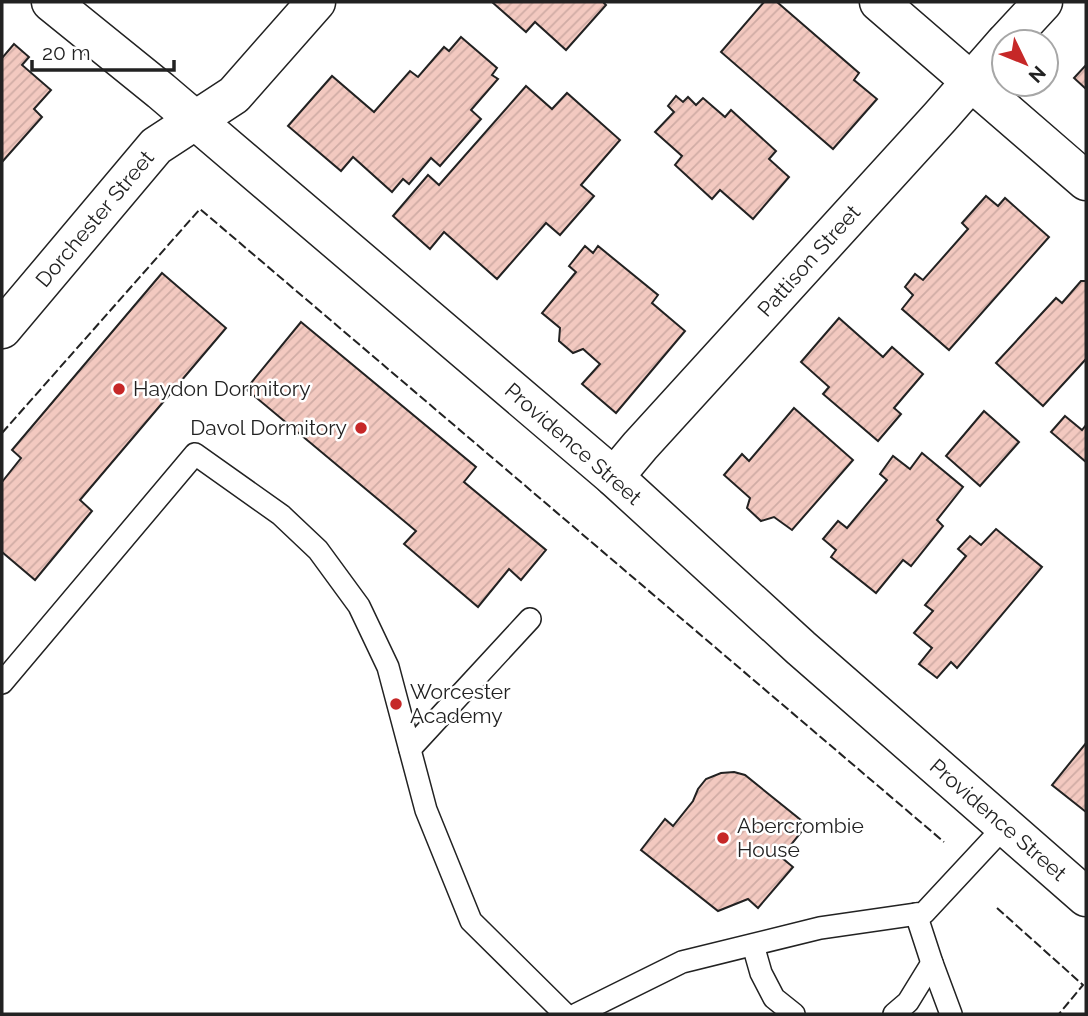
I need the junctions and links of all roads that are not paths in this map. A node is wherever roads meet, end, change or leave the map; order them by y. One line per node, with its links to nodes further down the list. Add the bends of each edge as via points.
1 (51, 2): 8 (street, Providence Street)
2 (316, 2): 8 (street, Dorchester Street, via 234,95)
3 (879, 2): 7 (street)
4 (1043, 2): 5 (street, Pattison Street)
5 (1019, 28)
6 (990, 60): 7 (street, Pattison Street)
7 (971, 81): 9 (street); 11 (street, Pattison Street)
8 (195, 121): 10 (street, Dorchester Street, via 156,146); 11 (street, Providence Street)
9 (1086, 181)
10 (2, 329)
11 (614, 477): 15 (street, Providence Street)
12 (530, 619): 14 (lane)
13 (2, 683): 14 (lane, via 195,454 281,516 318,550 359,606 388,667)
14 (410, 749): 20 (lane, via 426,810 471,921)
15 (1005, 826): 16 (street, Providence Street); 17 (lane, via 924,913)
16 (1086, 897)
17 (916, 914): 18 (lane, via 820,928); 19 (lane)
18 (753, 945): 21 (lane, via 682,962); 22 (lane, via 774,998)
19 (932, 963): 23 (lane, via 908,1002); 24 (lane)
20 (565, 1014)
21 (578, 1014)
22 (794, 1014)
23 (894, 1014)
24 (951, 1014)

